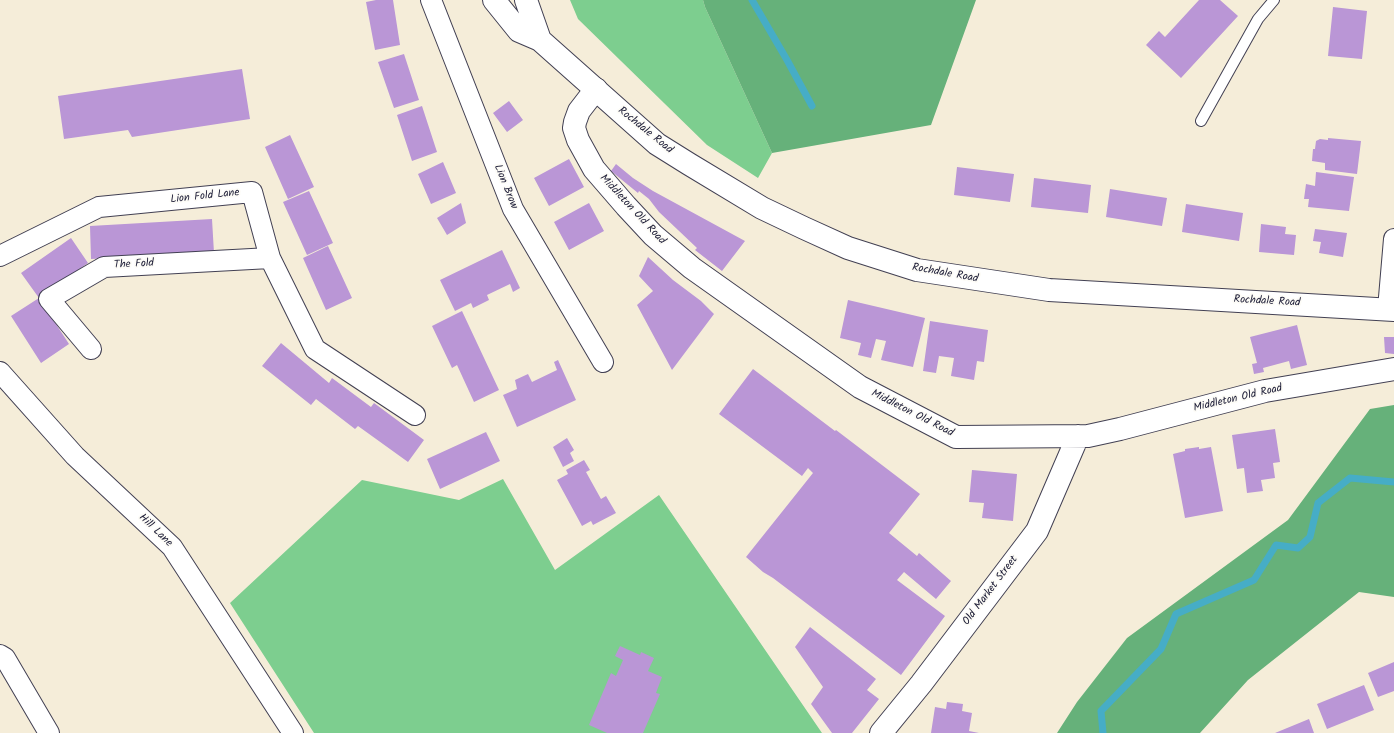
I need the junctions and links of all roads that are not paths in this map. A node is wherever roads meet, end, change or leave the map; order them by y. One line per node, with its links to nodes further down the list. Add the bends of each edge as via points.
1 (431, 0): 13 (street, Lion Brow, via 513,209)
2 (494, 0): 5 (street, Rochdale Road, via 519,32)
3 (526, 0): 5 (street, Rochdale Road)
4 (1274, 0): 7 (lane, via 1258,19)
5 (540, 40): 6 (street, Rochdale Road)
6 (596, 89): 11 (street, Rochdale Road, via 657,144 762,208 848,248 917,270 1049,290); 17 (street, Middleton Old Road, via 579,111 575,122 578,140 594,169 626,206 653,235 692,268 860,387 956,437)
7 (1201, 121)
8 (1394, 239): 11 (street)
9 (0, 256): 10 (street, Lion Fold Lane, via 99,207 252,192)
10 (270, 258): 12 (street, The Fold, via 104,266 48,299); 16 (street, Lion Fold Lane, via 315,349)
11 (1391, 309)
12 (91, 349)
13 (603, 362)
14 (1394, 369): 17 (street, Middleton Old Road, via 1265,392 1120,429)
15 (0, 372): 20 (street, Hill Lane, via 75,456 172,547)
16 (415, 415)
17 (1078, 436): 21 (street, Old Market Street, via 1037,531)
18 (0, 655): 19 (street, via 5,658)
19 (49, 733)
20 (293, 733)
21 (881, 733)

